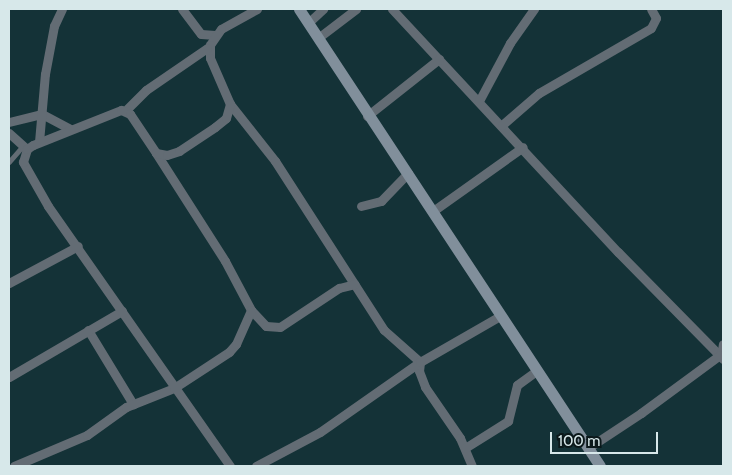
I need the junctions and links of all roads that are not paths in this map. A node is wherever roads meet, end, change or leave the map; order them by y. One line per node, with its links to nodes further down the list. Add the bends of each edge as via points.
1 (62, 9): 22 (street, via 50,42 42,91)
2 (182, 9): 14 (street)
3 (257, 9): 15 (street)
4 (299, 9): 13 (street)
5 (323, 9): 13 (street)
6 (356, 9): 11 (street)
7 (392, 9): 12 (street)
8 (399, 9): 12 (street)
9 (534, 9): 19 (street, via 510,43)
10 (651, 9): 27 (street, via 656,18 651,28 534,96)
11 (345, 12): 16 (street)
12 (402, 19): 18 (street)
13 (308, 23): 16 (street)
14 (201, 34): 15 (street); 17 (street)
15 (215, 35): 17 (street)
16 (318, 38): 23 (street)
17 (208, 49): 20 (street); 21 (street, via 146,90)
18 (439, 59): 19 (street); 23 (street)
19 (479, 101): 27 (street)
20 (230, 104): 24 (street); 25 (street)
21 (126, 110): 28 (street); 33 (street)
22 (42, 114): 26 (street); 28 (street); 30 (street)
23 (367, 116): 36 (street)
24 (226, 118): 25 (street); 33 (street, via 179,151 167,155)
25 (242, 121): 41 (street, via 271,156)
26 (9, 122)
27 (502, 125): 32 (street)
28 (70, 130): 30 (street)
29 (9, 132): 31 (street)
30 (39, 142): 31 (street)
31 (23, 148): 34 (lane); 35 (lane); 39 (street, via 25,168)
32 (523, 148): 38 (street); 47 (street)
33 (156, 153): 42 (street, via 225,261)
34 (9, 155)
35 (9, 162)
36 (408, 173): 37 (street, via 381,201); 38 (street)
37 (361, 206)
38 (433, 210): 44 (street)
39 (78, 246): 40 (street); 43 (street)
40 (9, 283)
41 (355, 284): 42 (street, via 339,288 280,327 266,326); 48 (street, via 384,330)
42 (251, 310): 51 (street, via 229,352)
43 (122, 311): 45 (street); 51 (street)
44 (500, 316): 48 (street); 49 (street)
45 (88, 330): 50 (street); 52 (street)
46 (723, 344): 47 (street)
47 (721, 357): 54 (street)
48 (420, 362): 53 (street, via 419,371 425,387); 59 (street, via 320,432)
49 (536, 371): 53 (street, via 516,385 508,421); 54 (street)
50 (9, 377)
51 (174, 388): 52 (street); 58 (street)
52 (133, 404): 55 (street, via 87,435)
53 (465, 448): 60 (street)
54 (588, 448): 61 (street)
55 (30, 460): 56 (street); 57 (street)
56 (14, 466)
57 (37, 466)
58 (230, 466)
59 (256, 466)
60 (472, 466)
61 (600, 466)

